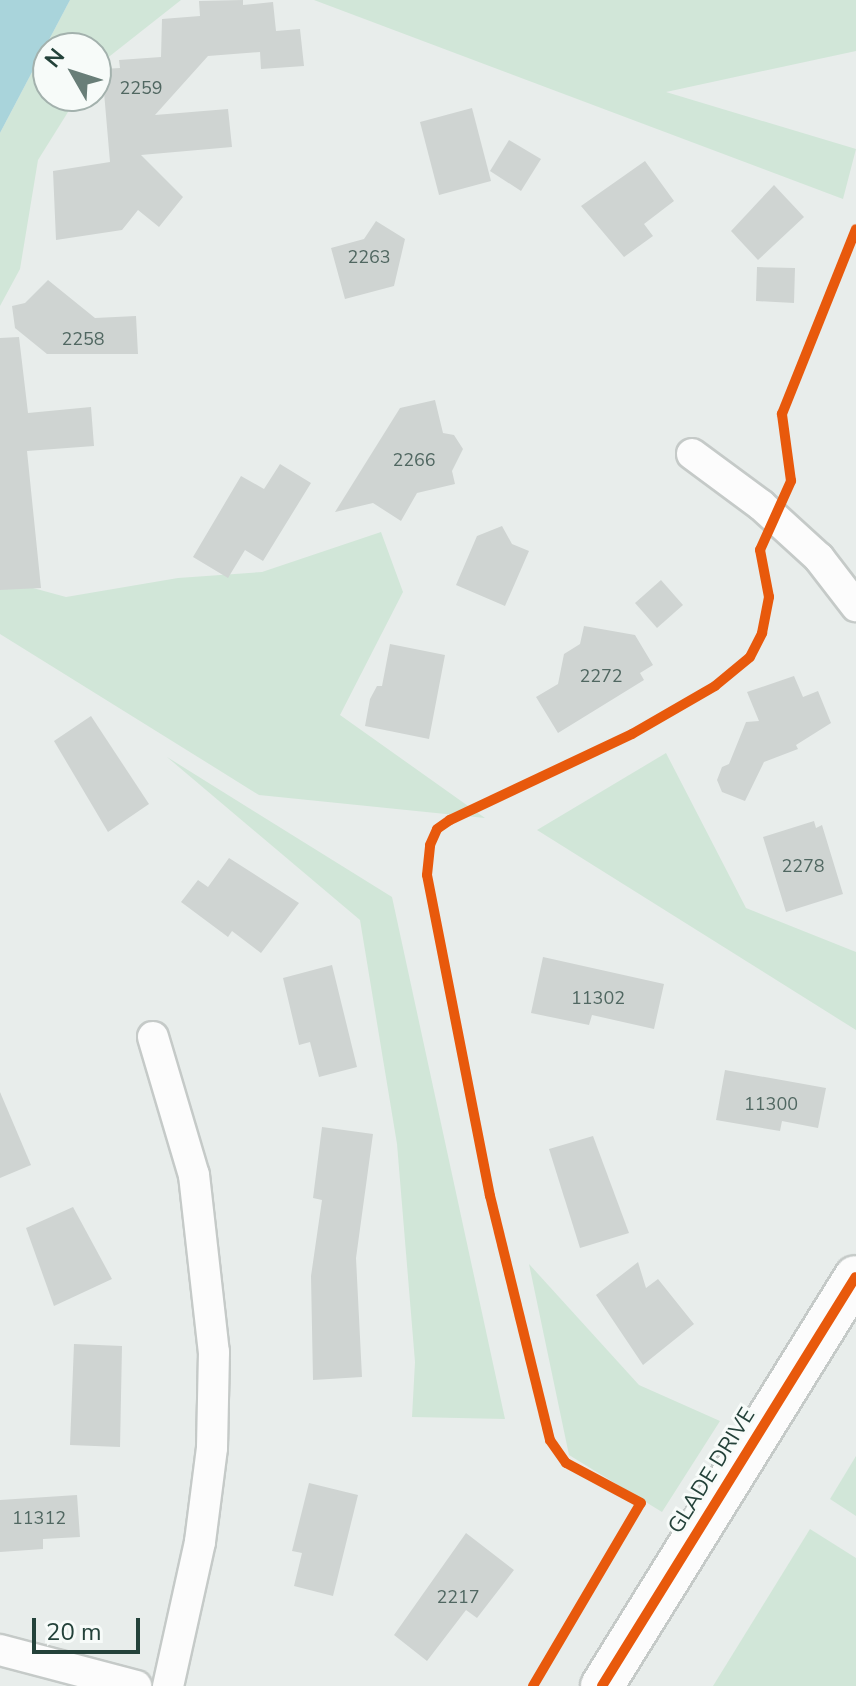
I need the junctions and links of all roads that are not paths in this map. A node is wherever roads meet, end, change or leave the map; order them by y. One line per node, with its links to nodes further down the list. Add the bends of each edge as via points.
1 (692, 454): 2 (street, via 761,505 819,558)
2 (856, 606)
3 (153, 1037): 7 (street, via 194,1175 214,1352 212,1448 200,1542)
4 (856, 1277): 8 (street, GLADE DRIVE)
5 (0, 1650): 6 (street)
6 (136, 1686)
7 (168, 1686)
8 (602, 1686)

